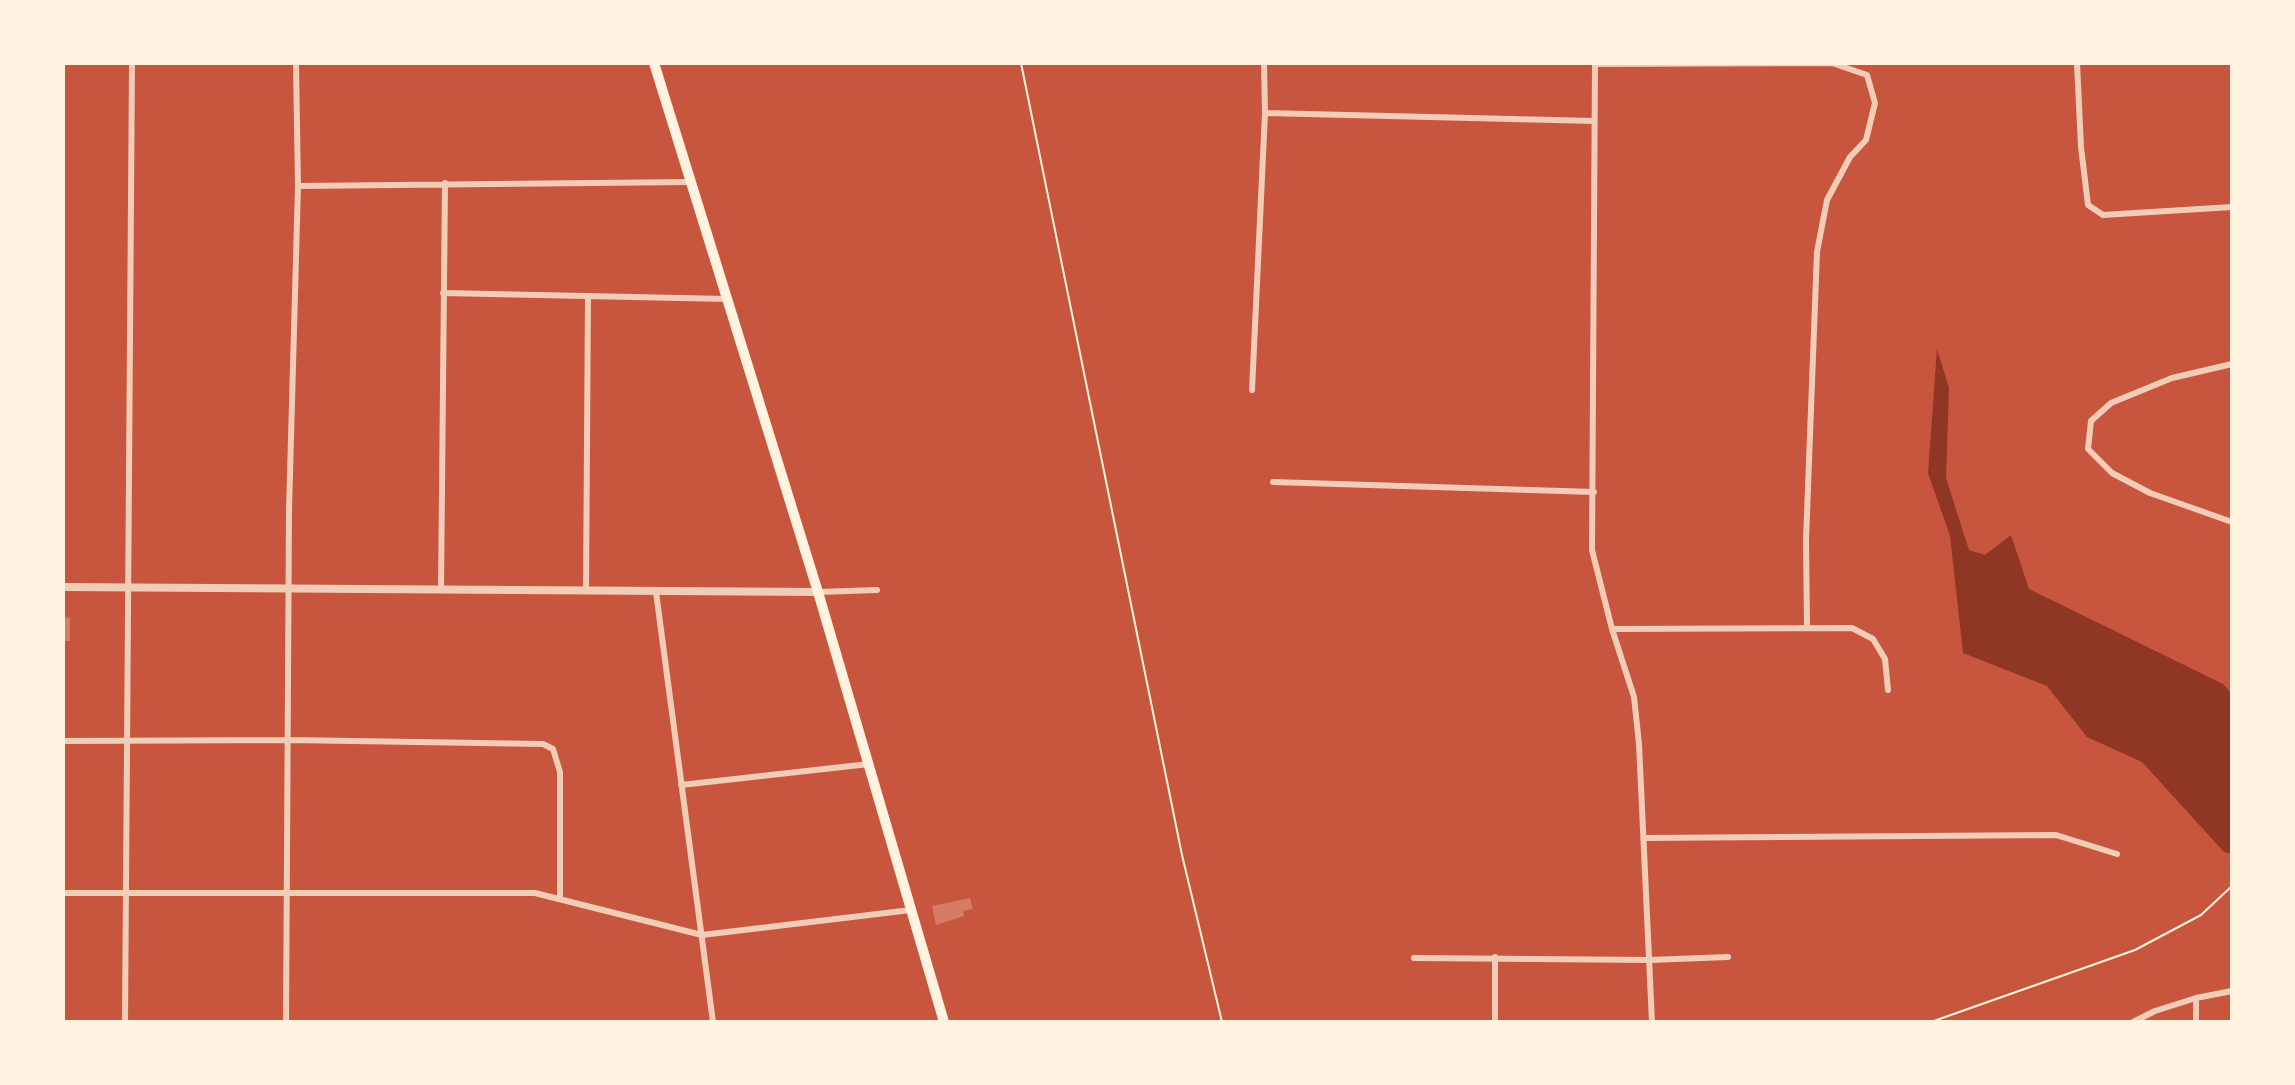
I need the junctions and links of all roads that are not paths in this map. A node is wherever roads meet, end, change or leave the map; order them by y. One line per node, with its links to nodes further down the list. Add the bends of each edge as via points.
1 (132, 63): 22 (street)
2 (296, 63): 11 (street)
3 (654, 63): 9 (main road)
4 (1264, 63): 7 (street)
5 (2077, 63): 12 (street, via 2088,205 2103,215)
6 (1595, 64): 8 (street); 29 (street, via 1832,63 1867,75 1875,103 1866,140 1850,157 1827,200 1817,252)
7 (1265, 113): 8 (street); 17 (street)
8 (1594, 121): 19 (street)
9 (690, 182): 10 (street); 15 (main road)
10 (445, 183): 11 (street); 13 (street)
11 (298, 186): 24 (street)
12 (2232, 207)
13 (443, 293): 14 (street); 23 (street)
14 (589, 296): 15 (street); 25 (street)
15 (728, 299): 28 (main road)
16 (2232, 364): 20 (street, via 2172,378 2111,403 2091,421 2088,449 2112,473 2151,493)
17 (1252, 390)
18 (1273, 482): 19 (street)
19 (1594, 492): 30 (street, via 1592,550)
20 (2232, 522)
21 (63, 587): 22 (street)
22 (129, 589): 24 (street); 34 (street)
23 (441, 589): 24 (street); 25 (street)
24 (289, 590): 32 (street)
25 (586, 590): 27 (street)
26 (877, 590): 28 (street)
27 (656, 592): 28 (street); 36 (street)
28 (818, 592): 35 (main road)
29 (1807, 627): 30 (street); 31 (street, via 1852,628 1873,639 1885,659)
30 (1612, 629): 37 (street, via 1634,697)
31 (1888, 690)
32 (289, 740): 34 (street); 40 (street); 42 (street, via 530,742 553,749 561,772)
33 (63, 741): 34 (street)
34 (128, 741): 41 (street)
35 (869, 764): 36 (street); 43 (main road)
36 (681, 785): 44 (street)
37 (1644, 838): 38 (street, via 2056,835); 48 (street)
38 (2117, 853)
39 (63, 892): 41 (street)
40 (287, 893): 41 (street); 42 (street, via 535,893); 52 (street)
41 (125, 894): 51 (street)
42 (560, 899): 44 (street)
43 (911, 910): 44 (street); 54 (main road)
44 (702, 935): 53 (street)
45 (1495, 957): 47 (street); 48 (street); 55 (street)
46 (1728, 957): 48 (street)
47 (1414, 958)
48 (1650, 960): 56 (street)
49 (2232, 990): 50 (street)
50 (2196, 998): 57 (street); 58 (street)
51 (125, 1022)
52 (286, 1022)
53 (713, 1022)
54 (944, 1022)
55 (1495, 1022)
56 (1652, 1022)
57 (2133, 1022)
58 (2196, 1022)

